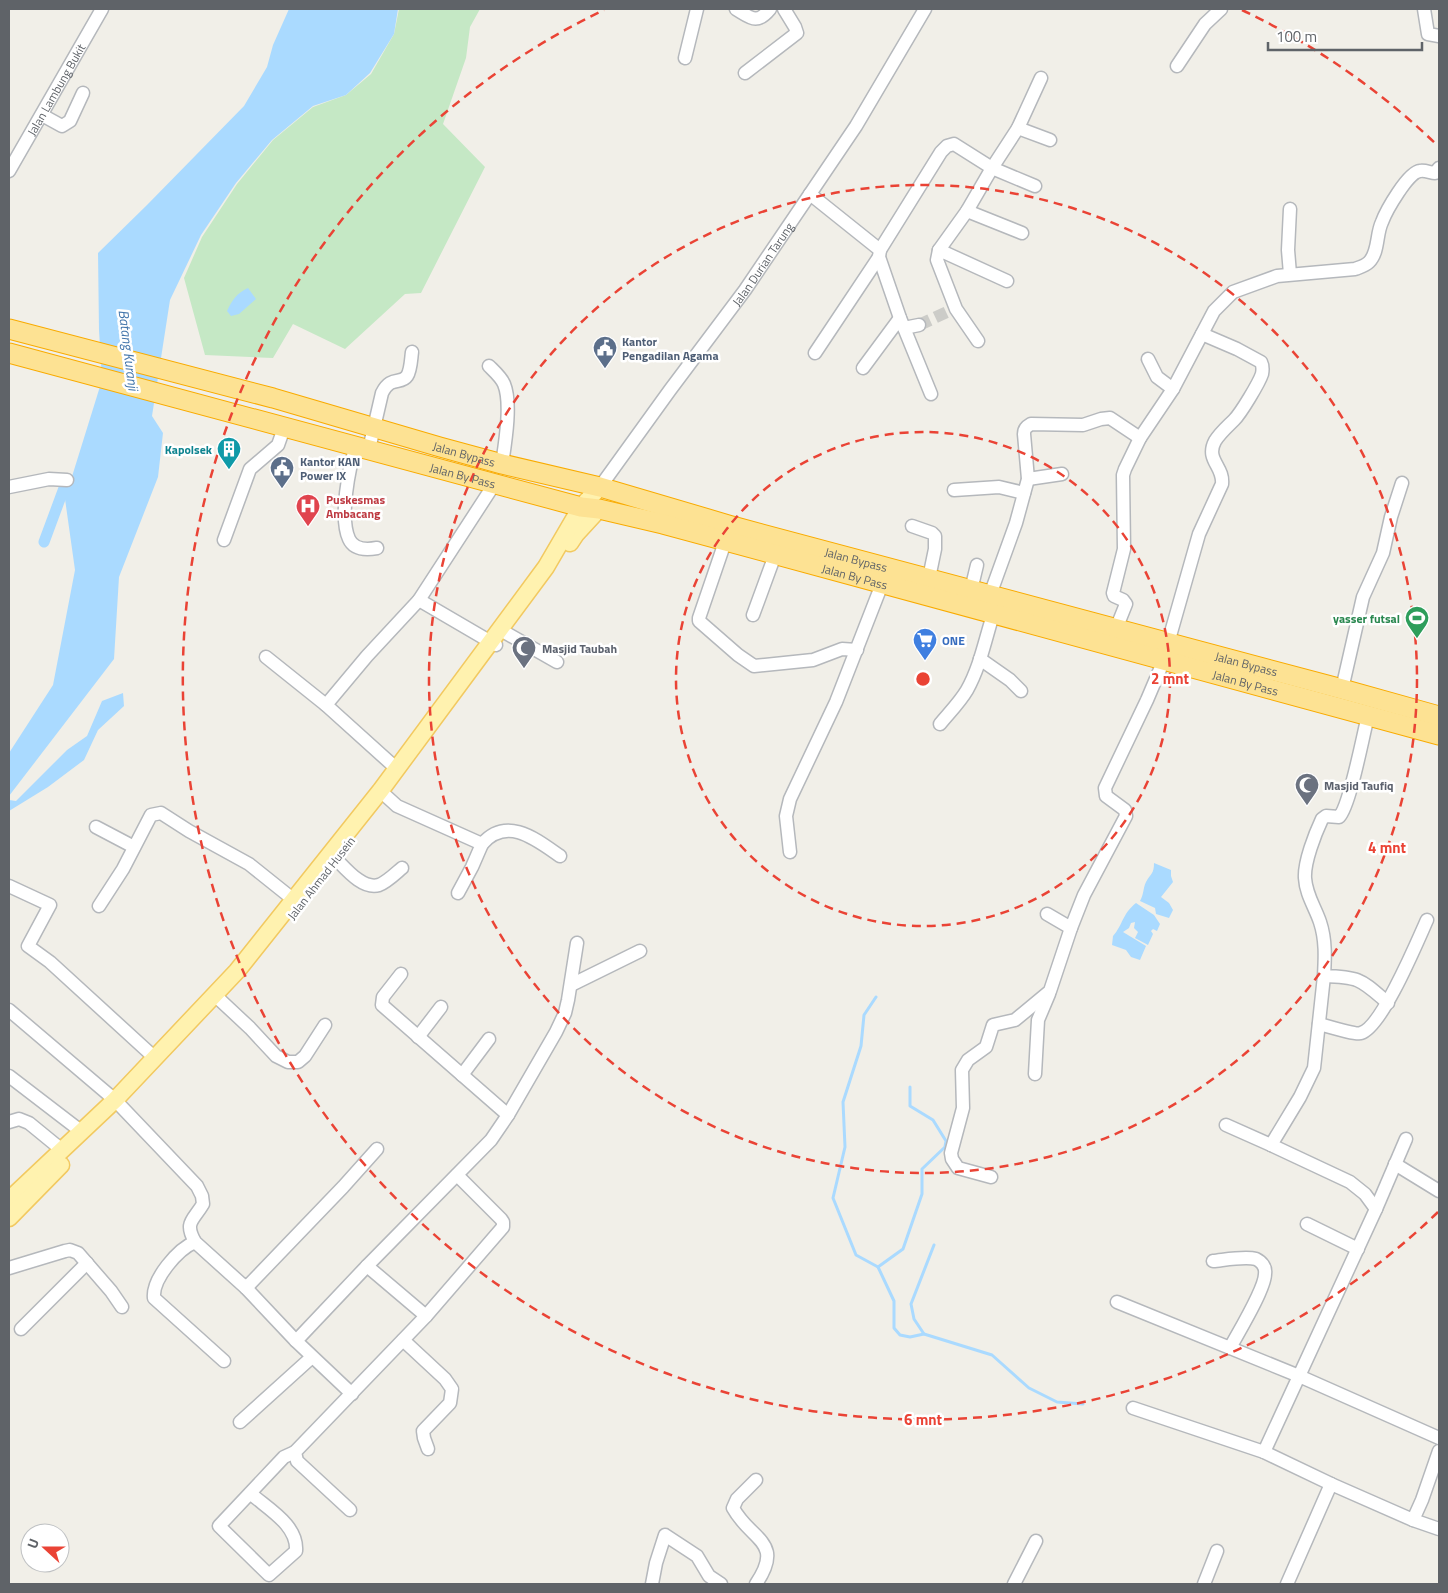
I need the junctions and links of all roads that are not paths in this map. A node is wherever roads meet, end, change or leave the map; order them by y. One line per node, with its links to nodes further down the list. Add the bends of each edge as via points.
1 (102, 9): 15 (street, Jalan Lambung Bukit)
2 (697, 9): 10 (street)
3 (736, 9): 4 (street, via 758,19)
4 (770, 9)
5 (784, 9): 12 (street, via 797,31 796,35)
6 (926, 9): 22 (street, Jalan Durian Tarung, via 856,126)
7 (1221, 9): 11 (street, via 1205,24)
8 (1424, 9): 9 (street, via 1428,34)
9 (1439, 36)
10 (685, 58)
11 (1177, 66)
12 (745, 73)
13 (1040, 78): 16 (street)
14 (83, 93): 15 (street, via 66,125 62,126)
15 (42, 114): 20 (street, Jalan Lambung Bukit)
16 (1018, 128): 17 (street); 18 (street)
17 (1050, 140)
18 (992, 168): 21 (street); 24 (street); 27 (street, via 954,144 947,146)
19 (1439, 168): 28 (street, via 1435,173 1421,170 1411,176 1381,223 1374,253 1364,266)
20 (9, 171)
21 (1035, 186)
22 (810, 194): 27 (street); 54 (street, Jalan Durian Tarung, via 745,290)
23 (1290, 209): 28 (street)
24 (967, 211): 25 (street); 26 (street)
25 (1022, 233)
26 (939, 250): 29 (street); 34 (street, via 937,263 951,311)
27 (880, 253): 30 (street); 37 (street)
28 (1290, 274): 33 (street, via 1233,292 1214,312)
29 (1007, 281)
30 (902, 323): 31 (street); 40 (street); 42 (street)
31 (920, 325)
32 (9, 329): 44 (highway, Jalan Bypass, via 273,398)
33 (1202, 334): 41 (street); 74 (street, via 1261,362 1263,370 1235,419 1220,433 1213,446 1213,461 1221,471 1222,484 1199,534)
34 (978, 341)
35 (412, 352): 44 (street, via 408,376 386,385)
36 (9, 353): 43 (highway, Jalan By Pass)
37 (815, 353)
38 (1148, 359): 41 (street, via 1157,377)
39 (489, 366): 47 (street, via 505,388 507,421)
40 (863, 368)
41 (1173, 389): 45 (street)
42 (931, 394)
43 (276, 426): 46 (highway, Jalan By Pass); 59 (street, via 278,445 250,469)
44 (374, 428): 46 (street); 47 (highway, Jalan Bypass)
45 (1140, 438): 50 (street, via 1110,418 1083,425 1031,424 1024,431); 71 (street, via 1123,475 1124,549 1113,593 1126,604)
46 (363, 447): 52 (highway, Jalan By Pass); 61 (street, via 348,478 347,532 357,547)
47 (502, 464): 54 (highway, Jalan Bypass)
48 (1062, 474): 50 (street)
49 (66, 480): 53 (street, via 49,479)
50 (1028, 480): 56 (street)
51 (1402, 482): 80 (street, via 1383,553 1363,597)
52 (495, 483): 57 (highway, Jalan By Pass); 68 (street)
53 (9, 487)
54 (600, 487): 57 (main road, Jalan Durian Tarung); 65 (highway, Jalan Bypass)
55 (954, 490): 56 (street, via 1000,487)
56 (1024, 493): 67 (street)
57 (590, 508): 60 (highway, Jalan By Pass); 72 (main road, Jalan Ahmad Husein, via 576,534)
58 (912, 526): 64 (street, via 935,536)
59 (224, 540)
60 (725, 542): 62 (highway, Jalan By Pass); 73 (street, via 699,621 738,655 754,666 813,660 842,650)
61 (376, 548)
62 (775, 555): 65 (highway, Jalan By Pass); 69 (street)
63 (977, 565): 66 (street)
64 (929, 578): 65 (highway, Jalan Bypass); 66 (highway, Jalan Bypass)
65 (889, 580): 70 (highway, Jalan By Pass); 73 (street)
66 (971, 590): 67 (highway, Jalan Bypass)
67 (990, 596): 71 (highway, Jalan Bypass)
68 (419, 600): 72 (street); 82 (street)
69 (753, 615)
70 (993, 615): 74 (highway, Jalan By Pass); 77 (street)
71 (1116, 629): 74 (highway, Jalan Bypass)
72 (498, 640): 78 (street); 87 (main road, Jalan Ahmad Husein); 88 (main road, Jalan Ahmad Husein, via 440,726)
73 (857, 650): 92 (street, via 790,799 786,816)
74 (1166, 652): 75 (highway, Jalan Bypass); 79 (highway, Jalan By Pass); 102 (street, via 1105,788 1106,796 1125,810 1126,816 1084,895)
75 (1208, 653): 79 (highway); 80 (highway, Jalan Bypass)
76 (266, 657): 82 (street)
77 (980, 659): 81 (street); 85 (street, via 966,691)
78 (557, 662)
79 (1204, 672): 83 (highway, Jalan By Pass)
80 (1342, 689): 84 (highway, Jalan Bypass)
81 (1021, 692)
82 (326, 705): 87 (street)
83 (1368, 716): 86 (highway, Jalan By Pass); 106 (street, via 1343,812 1339,817 1326,816 1322,819 1306,865 1306,888 1323,930)
84 (1439, 716)
85 (940, 724)
86 (1439, 735)
87 (397, 769): 98 (main road, Jalan Ahmad Husein)
88 (386, 796): 90 (street, via 397,806); 94 (main road, Jalan Ahmad Husein)
89 (96, 827): 91 (street)
90 (482, 844): 93 (street, via 499,832 515,831 534,838); 97 (street)
91 (134, 847): 98 (street, via 151,815 161,813 249,864); 99 (street)
92 (790, 852)
93 (560, 856)
94 (336, 859): 95 (street, via 358,879 370,885 381,884); 109 (main road, Jalan Ahmad Husein, via 250,968)
95 (402, 868)
96 (9, 886): 117 (street, via 50,905 28,946 50,962)
97 (458, 893)
98 (294, 900): 117 (main road, Jalan Ahmad Husein, via 238,970)
99 (99, 906)
100 (1047, 914): 102 (street)
101 (1427, 920): 110 (street)
102 (1071, 928): 108 (street)
103 (577, 942): 107 (street)
104 (640, 951): 107 (street)
105 (401, 974): 115 (street, via 382,997 381,1003)
106 (1324, 976): 110 (street, via 1356,979); 113 (street)
107 (571, 984): 122 (street, via 561,1022)
108 (1050, 991): 118 (street, via 1038,1020); 132 (street, via 1015,1020 993,1025 986,1047 968,1060 962,1070 963,1108 952,1159 958,1168)
109 (220, 1000): 114 (street, via 276,1056 288,1062 298,1062 305,1056); 121 (main road, Jalan Ahmad Husein)
110 (1388, 1003): 113 (street, via 1362,1033)
111 (441, 1007): 115 (street)
112 (9, 1010): 121 (street)
113 (1319, 1024): 127 (street, via 1314,1068)
114 (325, 1025)
115 (418, 1037): 119 (street)
116 (489, 1039): 119 (street)
117 (154, 1058): 121 (main road, Jalan Ahmad Husein)
118 (1035, 1074)
119 (462, 1075): 122 (street)
120 (9, 1076): 125 (street)
121 (117, 1102): 125 (main road, Jalan Ahmad Husein); 136 (main road, Jalan Ahmad Husein); 138 (street, via 197,1186 202,1201 188,1227)
122 (508, 1115): 131 (street, via 492,1140)
123 (9, 1122): 129 (street, via 19,1119 29,1123)
124 (1226, 1125): 127 (street)
125 (82, 1132): 129 (main road, Jalan Ahmad Husein)
126 (1406, 1139): 130 (street)
127 (1271, 1145): 135 (street, via 1358,1186)
128 (377, 1148): 144 (street)
129 (62, 1150): 134 (main road, Jalan Ahmad Husein)
130 (1395, 1164): 133 (street); 135 (street)
131 (457, 1175): 142 (street); 147 (street, via 501,1219 503,1225)
132 (991, 1177)
133 (1438, 1185)
134 (9, 1200)
135 (1376, 1209): 139 (street)
136 (9, 1218)
137 (1307, 1224): 139 (street)
138 (194, 1242): 144 (street); 153 (street, via 178,1252 168,1265 155,1288 154,1298)
139 (1358, 1249): 154 (street)
140 (1213, 1261): 151 (street, via 1250,1258 1265,1268 1262,1287)
141 (86, 1263): 143 (street, via 78,1253 70,1250); 146 (street); 148 (street)
142 (367, 1266): 147 (street); 150 (street)
143 (9, 1268)
144 (246, 1288): 150 (street)
145 (1118, 1302): 151 (street)
146 (122, 1307)
147 (426, 1316): 149 (street)
148 (21, 1329)
149 (403, 1340): 155 (street); 159 (street, via 452,1388 452,1398 447,1407 424,1431)
150 (296, 1341): 152 (street)
151 (1230, 1348): 154 (street)
152 (312, 1357): 155 (street); 157 (street)
153 (224, 1361)
154 (1299, 1376): 158 (street); 162 (street)
155 (352, 1394): 161 (street)
156 (1133, 1408): 162 (street)
157 (240, 1422)
158 (1439, 1438)
159 (428, 1449)
160 (1439, 1451): 167 (street)
161 (295, 1452): 165 (street, via 284,1457); 166 (street, via 297,1461)
162 (1264, 1452): 164 (street)
163 (756, 1480): 173 (street, via 737,1499 733,1508 765,1546 768,1556 766,1569)
164 (1331, 1484): 167 (street); 176 (street)
165 (250, 1493): 165 (street, via 291,1528 297,1543 296,1552 268,1576 219,1526)
166 (350, 1510)
167 (1413, 1520): 168 (street)
168 (1439, 1529)
169 (1036, 1541): 174 (street)
170 (1217, 1552): 175 (street)
171 (652, 1584): 172 (street, via 665,1535 697,1556 709,1576)
172 (721, 1584)
173 (756, 1584)
174 (1014, 1584)
175 (1204, 1584)
176 (1286, 1584)

